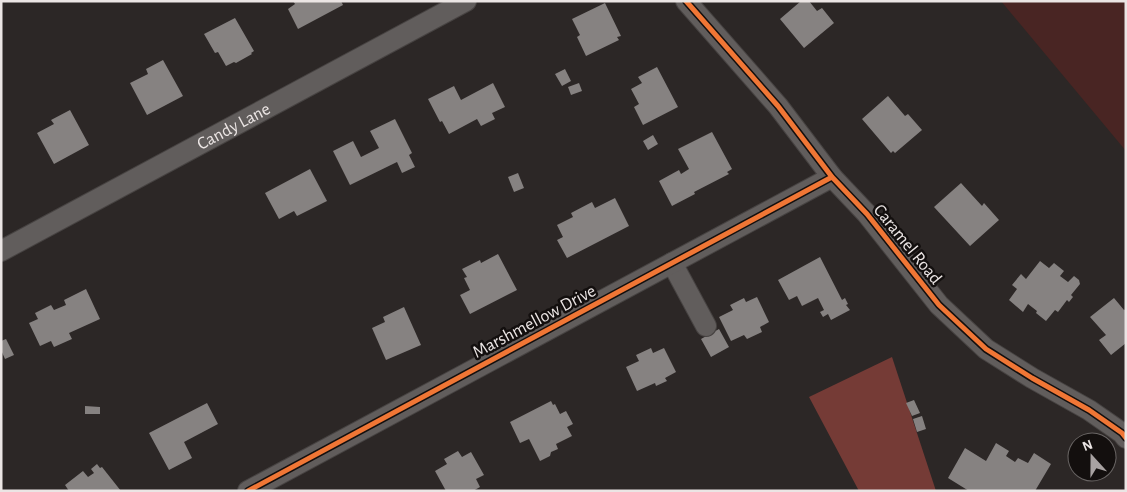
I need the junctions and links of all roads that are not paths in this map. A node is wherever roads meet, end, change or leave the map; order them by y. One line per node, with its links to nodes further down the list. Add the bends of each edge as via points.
1 (466, 1): 4 (street, Candy Lane)
2 (686, 1): 3 (street, Caramel Road, via 778,106)
3 (832, 176): 5 (street, Marshmellow Drive); 7 (street, Caramel Road, via 867,214 939,305 986,350 1089,410)
4 (1, 251)
5 (672, 263): 6 (street); 8 (street, Marshmellow Drive)
6 (706, 326)
7 (1126, 438)
8 (248, 491)

